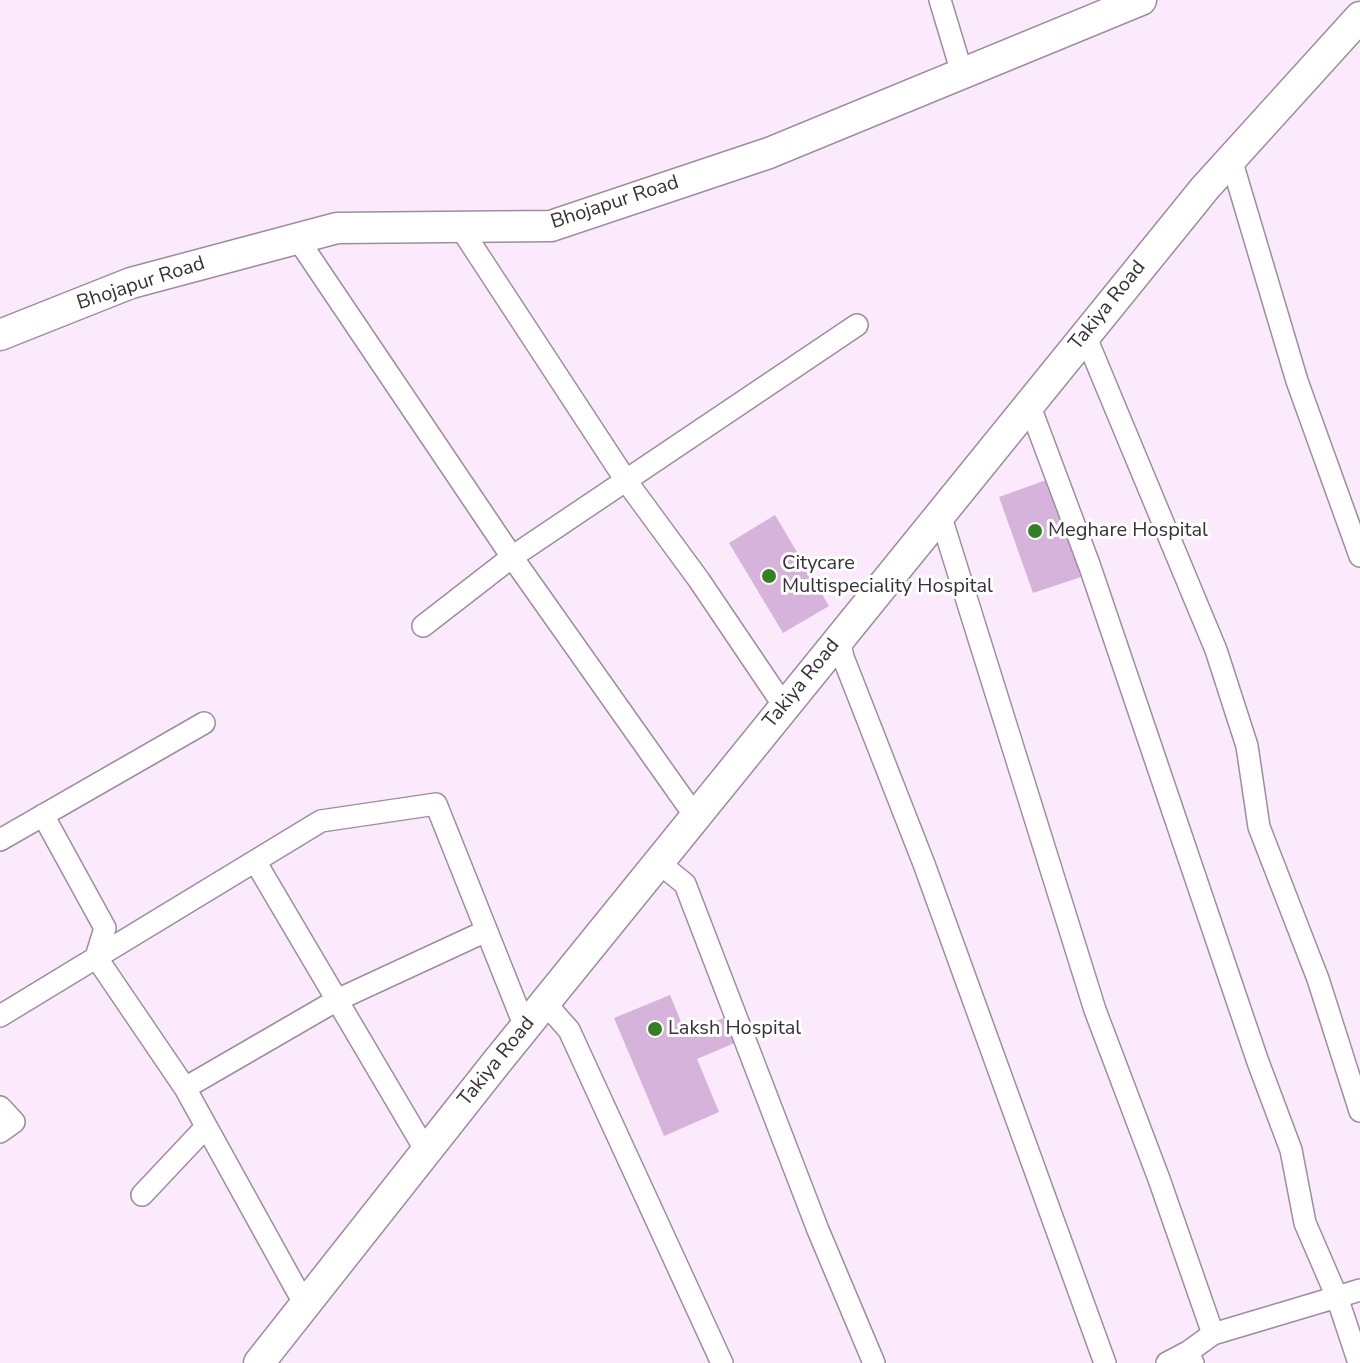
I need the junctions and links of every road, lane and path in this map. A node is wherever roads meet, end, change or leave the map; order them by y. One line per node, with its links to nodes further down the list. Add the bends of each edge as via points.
1 (940, 0): 4 (street)
2 (1141, 0): 4 (main road, Bhojapur Road)
3 (1360, 17): 5 (main road, Takiya Road)
4 (962, 73): 6 (main road, Bhojapur Road, via 769,153 551,226)
5 (1231, 159): 10 (main road, Takiya Road); 14 (street, via 1297,381)
6 (460, 227): 7 (main road, Bhojapur Road, via 337,228); 12 (street)
7 (297, 238): 9 (main road, Bhojapur Road, via 131,283); 15 (street)
8 (857, 325): 12 (street)
9 (0, 335)
10 (1085, 335): 11 (main road, Takiya Road); 33 (street, via 1216,650 1247,746 1258,827 1318,979)
11 (1029, 404): 13 (main road, Takiya Road); 39 (street, via 1094,578 1291,1150 1305,1223)
12 (627, 482): 15 (street); 18 (street)
13 (940, 514): 17 (main road, Takiya Road); 41 (street, via 1095,1010 1160,1179)
14 (1360, 556)
15 (512, 557): 16 (street); 21 (street)
16 (423, 626)
17 (839, 639): 18 (main road, Takiya Road); 46 (street)
18 (784, 706): 21 (main road, Takiya Road)
19 (204, 723): 20 (street)
20 (43, 815): 22 (street); 26 (street, via 105,928)
21 (695, 816): 24 (main road, Takiya Road)
22 (0, 840)
23 (255, 861): 25 (street, via 321,820 436,804); 26 (street); 27 (street)
24 (658, 862): 28 (main road, Takiya Road); 45 (street, via 685,884 818,1230)
25 (486, 931): 27 (street); 30 (street)
26 (96, 957): 29 (street); 31 (street)
27 (338, 1000): 31 (street); 36 (street)
28 (545, 1003): 30 (main road, Takiya Road); 44 (street, via 569,1030)
29 (0, 1016)
30 (525, 1027): 36 (main road, Takiya Road)
31 (185, 1088): 34 (street)
32 (0, 1107): 35 (street, via 14,1122)
33 (1360, 1111)
34 (206, 1127): 37 (street); 40 (street)
35 (0, 1132)
36 (426, 1151): 40 (main road, Takiya Road)
37 (142, 1195)
38 (1360, 1290): 39 (street)
39 (1337, 1297): 41 (street); 48 (street)
40 (305, 1305): 43 (main road, Takiya Road)
41 (1213, 1334): 42 (street)
42 (1191, 1357): 47 (street)
43 (259, 1363)
44 (722, 1363)
45 (874, 1363)
46 (1105, 1363)
47 (1167, 1363)
48 (1359, 1363)

